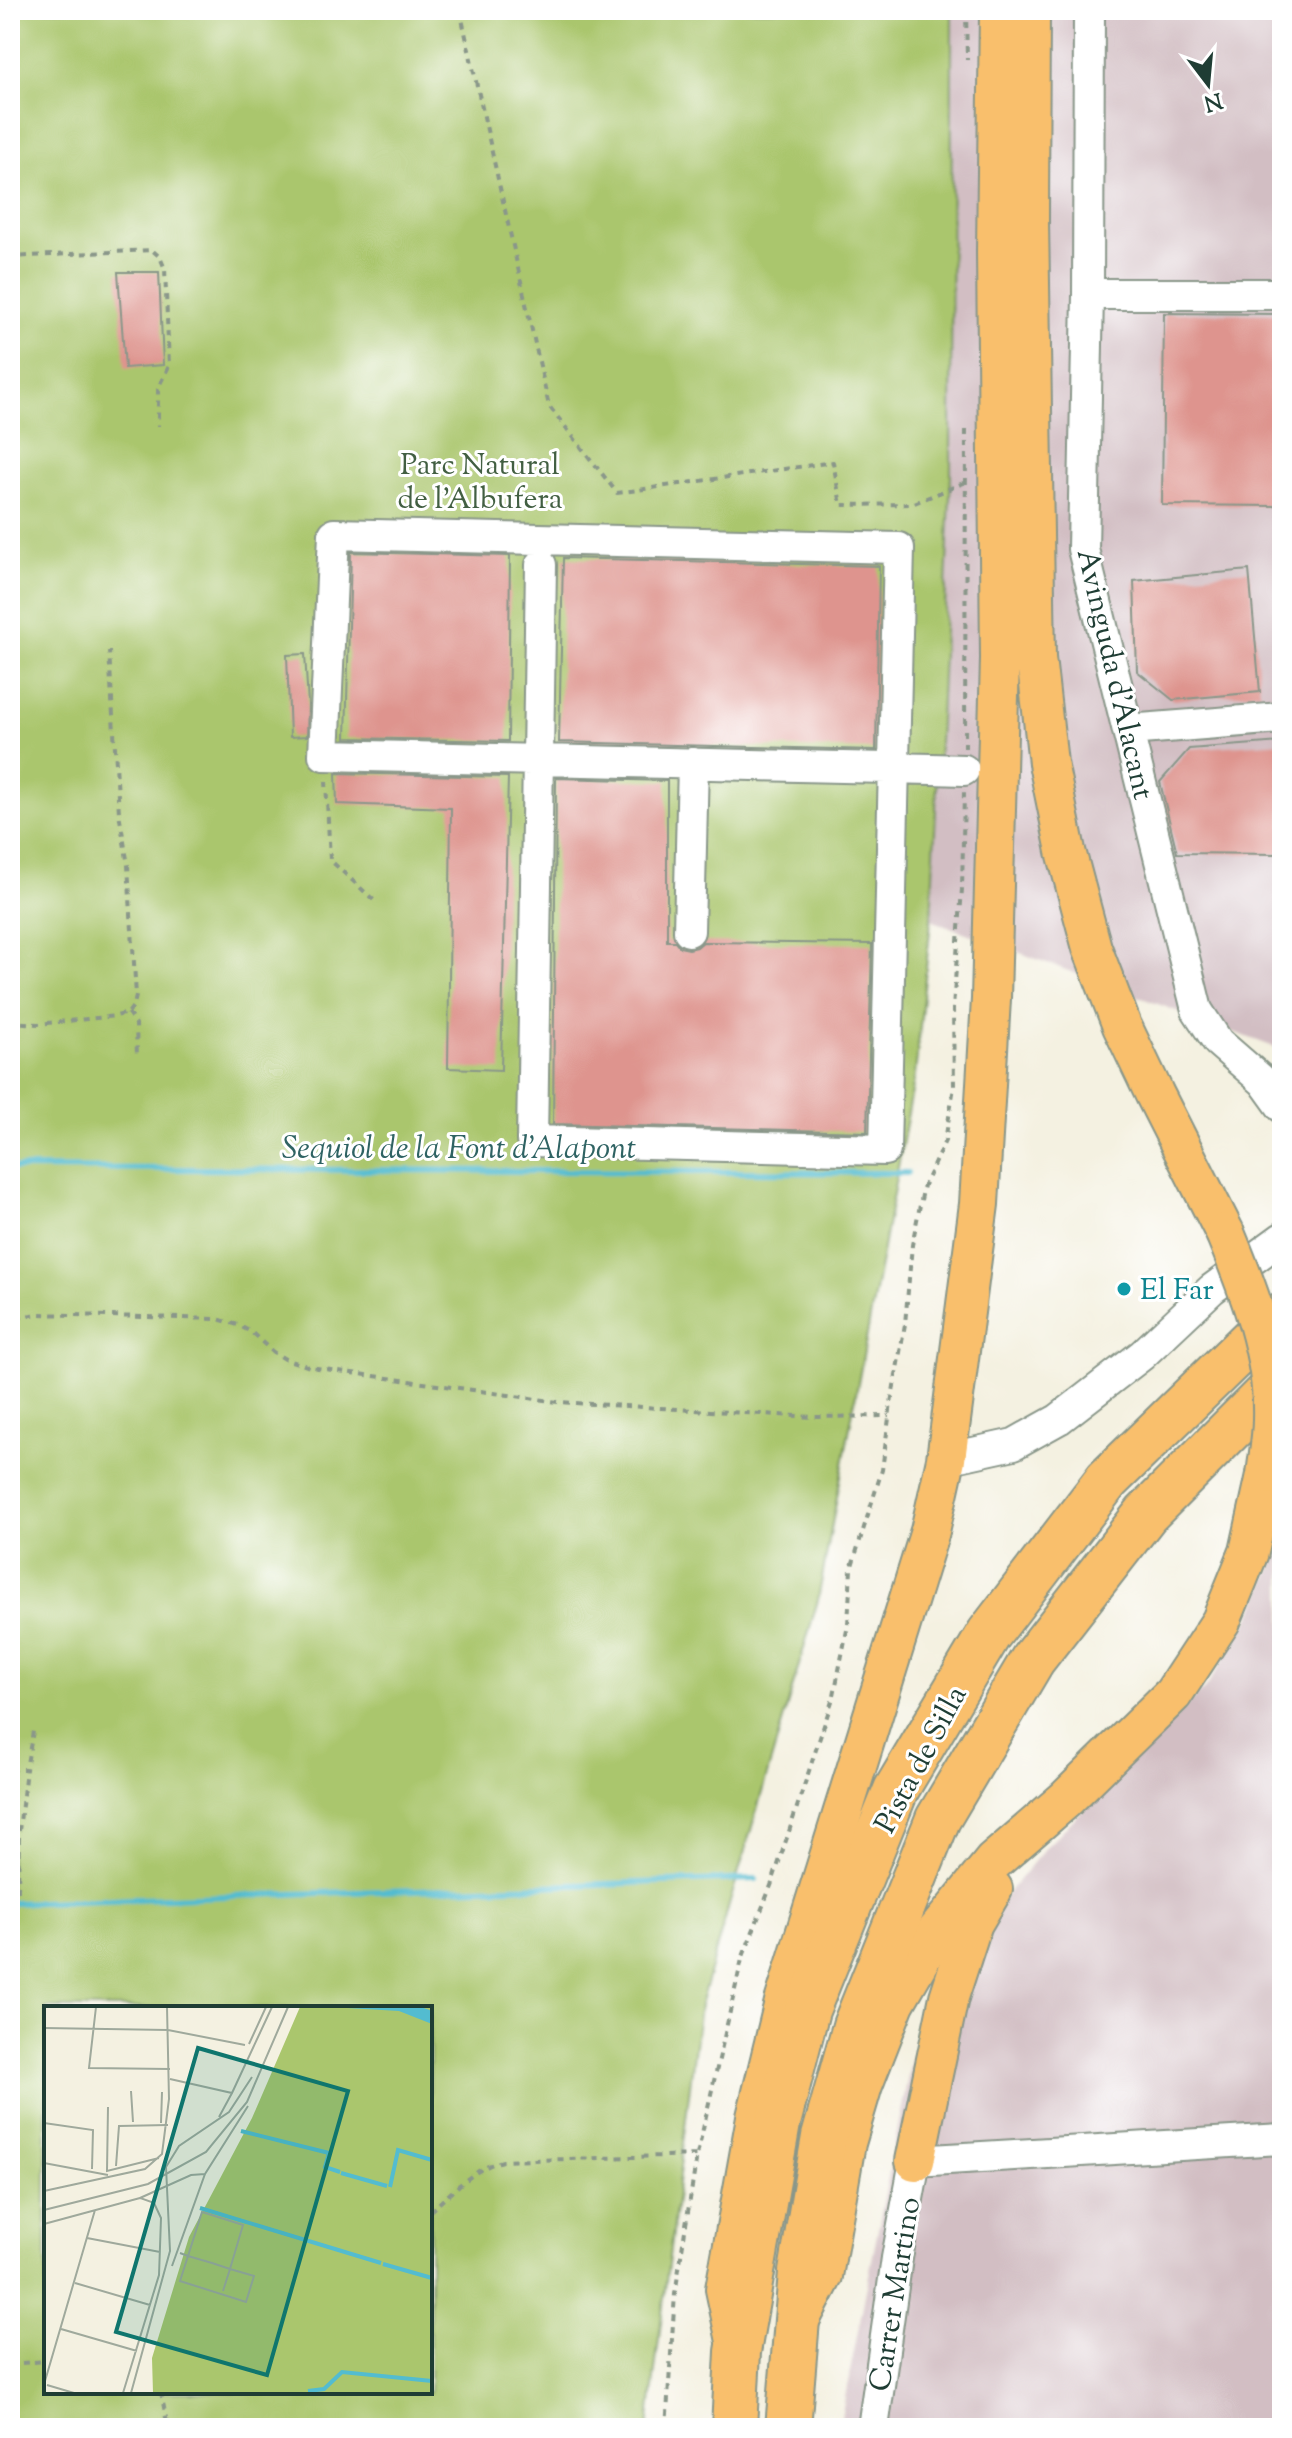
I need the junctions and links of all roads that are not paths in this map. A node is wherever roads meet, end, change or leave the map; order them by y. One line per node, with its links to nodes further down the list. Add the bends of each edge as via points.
1 (999, 10): 7 (main road, via 996,268)
2 (1030, 10): 7 (main road, Avinguda d'Alacant)
3 (1089, 10): 4 (street, Avinguda d'Alacant)
4 (1088, 294): 5 (street); 9 (street, Avinguda d'Alacant, via 1083,549)
5 (1282, 294)
6 (541, 565): 10 (street)
7 (1018, 658): 19 (main road, via 979,1204); 20 (main road, bridge, via 1092,948 1122,1026 1251,1295 1269,1372 1272,1418 1249,1552 1221,1621 1173,1694)
8 (1282, 718): 9 (street)
9 (1128, 730): 15 (street, Avinguda d'Alacant, via 1197,1010 1218,1042 1264,1082)
10 (538, 760): 11 (street); 12 (street, via 532,1141 885,1150); 12 (street, via 324,755 334,534 899,548)
11 (693, 763): 12 (street); 14 (street)
12 (894, 768): 13 (street)
13 (964, 770)
14 (689, 931)
15 (1282, 1107)
16 (1282, 1238): 19 (street, via 1212,1289 1142,1355 1059,1419 1014,1444)
17 (1282, 1316): 24 (highway, Pista de Silla, via 1107,1480 989,1634 896,1790 807,2010 778,2123)
18 (1282, 1378): 23 (highway, Pista de Silla, via 1137,1526 1033,1659 938,1819 855,2026 824,2137)
19 (946, 1459): 24 (main road, via 930,1531 784,2002 756,2117 725,2289)
20 (1065, 1800): 22 (main road, via 1017,1856 973,1923 949,1997); 23 (main road, via 993,1862 936,1932 895,2003 846,2143 823,2276)
21 (1282, 2139): 22 (street)
22 (915, 2161): 27 (street, Carrer Martino)
23 (795, 2330): 26 (highway, Pista de Silla)
24 (738, 2352): 25 (highway, Pista de Silla)
25 (734, 2428)
26 (788, 2428)
27 (873, 2428)

